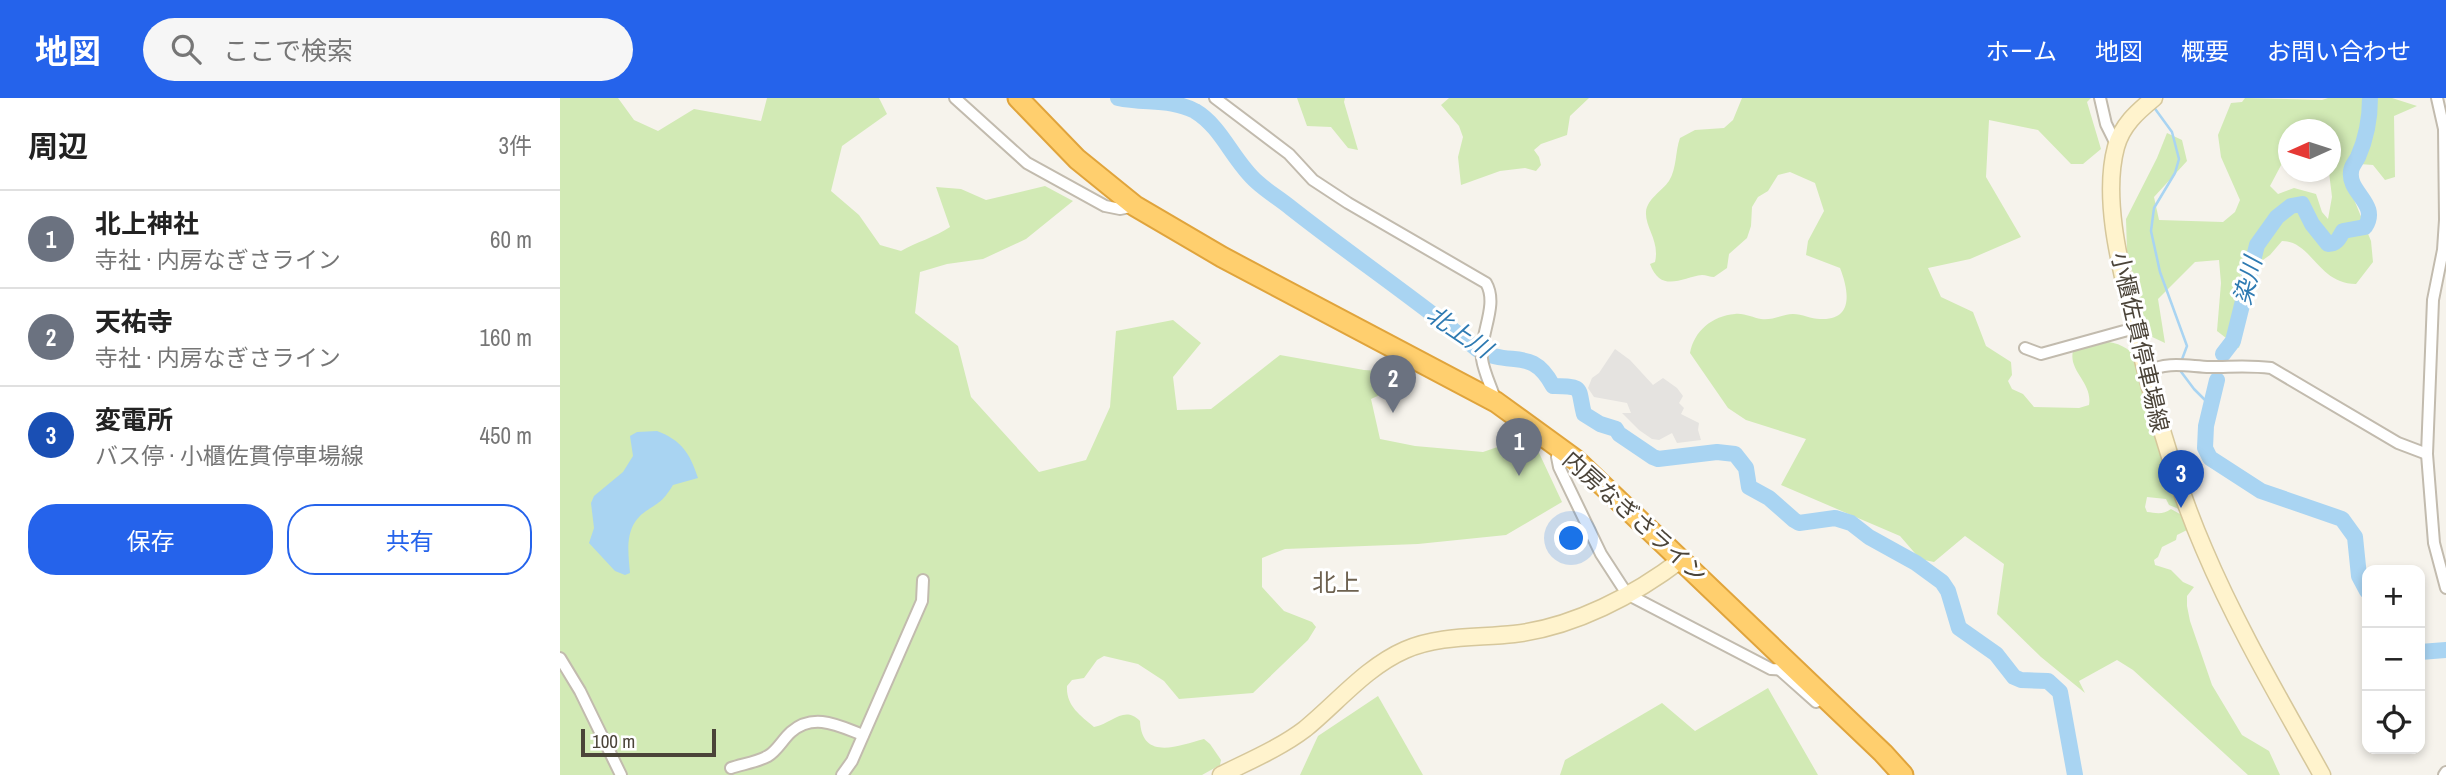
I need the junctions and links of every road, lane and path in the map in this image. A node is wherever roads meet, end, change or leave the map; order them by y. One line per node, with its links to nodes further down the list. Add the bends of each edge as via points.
1 (955, 98): 8 (street, via 1027,163 1105,206)
2 (1018, 98): 8 (highway, 内房なぎさライン, via 1077,159)
3 (1215, 98): 12 (street, via 1289,154 1313,180 1486,283 1490,298 1482,359)
4 (2100, 98): 7 (street)
5 (2437, 98): 14 (street, via 2444,129 2445,220 2433,300)
6 (2149, 102): 7 (main road, 小櫃佐貫停車場線, via 2125,125)
7 (2117, 146): 9 (main road, 小櫃佐貫停車場線, via 2113,219)
8 (1135, 206): 12 (highway, 内房なぎさライン)
9 (2135, 328): 10 (street, via 2041,354); 11 (main road, 小櫃佐貫停車場線)
10 (2025, 348)
11 (2146, 372): 14 (street, via 2161,365 2182,364 2271,368 2398,443); 30 (main road, 小櫃佐貫停車場線, via 2168,454 2203,549)
12 (1496, 401): 13 (highway, 内房なぎさライン)
13 (1559, 448): 17 (highway, 内房なぎさライン); 20 (street, via 1559,467 1601,554)
14 (2427, 454): 16 (street)
15 (2446, 526): 16 (street)
16 (2434, 530): 19 (street)
17 (1682, 559): 20 (main road); 22 (highway, 内房なぎさライン)
18 (923, 580): 23 (street, via 922,601)
19 (2446, 589)
20 (1627, 594): 22 (street, via 1771,669); 27 (main road, via 1550,628 1437,640 1403,651 1381,663 1303,730)
21 (560, 658): 25 (street)
22 (1789, 670): 28 (street); 29 (highway, 内房なぎさライン)
23 (863, 735): 24 (street, via 814,721 802,724 769,755); 26 (street)
24 (731, 768)
25 (621, 775)
26 (842, 775)
27 (1222, 775)
28 (1890, 775)
29 (1903, 775)
30 (2322, 775)

